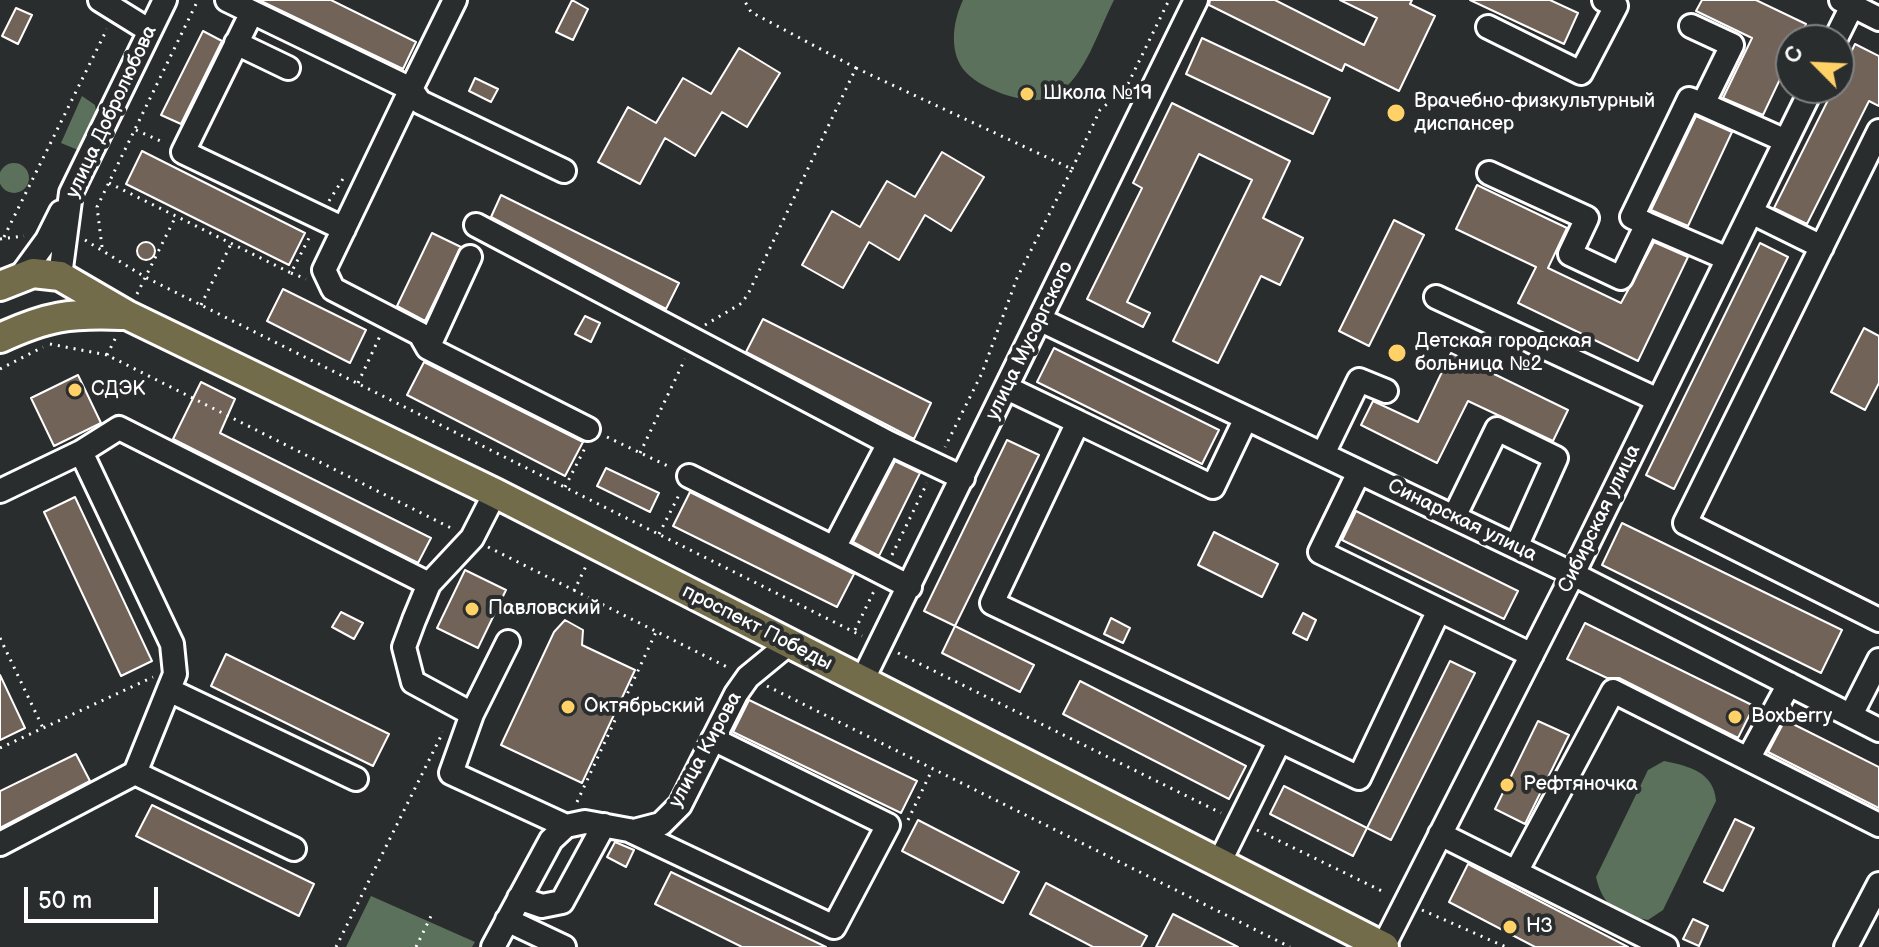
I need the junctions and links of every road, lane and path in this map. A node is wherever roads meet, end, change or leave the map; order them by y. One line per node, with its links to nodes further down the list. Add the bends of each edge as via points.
1 (165, 0): 15 (street, улица Добролюбова)
2 (198, 0): 22 (path)
3 (227, 0): 11 (street)
4 (455, 0): 19 (street)
5 (744, 0): 18 (path, via 751,12)
6 (1169, 0): 27 (path, via 1126,88 1100,110)
7 (1196, 0): 51 (street, улица Мусоргского)
8 (1604, 0): 14 (street, via 1616,6 1581,73)
9 (108, 6): 15 (street); 38 (path)
10 (1862, 7): 12 (street)
11 (252, 12): 16 (street); 19 (street)
12 (1848, 24)
13 (1691, 26): 20 (street, via 1732,45)
14 (1488, 27)
15 (150, 31): 37 (street, улица Добролюбова)
16 (236, 43): 17 (street); 25 (street)
17 (288, 68)
18 (856, 68): 27 (path); 54 (path, via 749,292 742,303 702,326)
19 (411, 89): 28 (street, via 420,102); 36 (street)
20 (1703, 104): 24 (street); 34 (street, via 1689,99 1632,217)
21 (1804, 104): 24 (street, Сибирская улица)
22 (135, 129): 25 (path); 30 (path)
23 (1879, 131): 41 (street)
24 (1786, 141): 31 (street, Сибирская улица)
25 (183, 152): 33 (street)
26 (352, 166): 33 (path)
27 (1072, 169): 69 (path, via 1017,278 982,373)
28 (564, 171)
29 (1489, 173): 34 (street, via 1587,218 1570,254 1621,278)
30 (109, 183): 32 (path); 40 (path, via 97,207)
31 (1751, 212): 41 (street); 43 (street, Сибирская улица)
32 (176, 216): 39 (path); 45 (path)
33 (319, 217): 36 (street); 39 (path, via 291,273)
34 (1647, 224): 43 (street)
35 (476, 225): 54 (street)
36 (344, 229): 50 (street, via 324,270 333,289)
37 (57, 232): 38 (path); 40 (path); 44 (street, улица Добролюбова); 46 (street)
38 (2, 238)
39 (231, 244): 48 (path)
40 (102, 247): 45 (path)
41 (1822, 247): 86 (street, via 1685,523)
42 (470, 257): 55 (street)
43 (1728, 259): 61 (street, Сибирская улица)
44 (60, 276): 46 (main road, via 33,273); 49 (main road, проспект Победы); 52 (main road, улица Добролюбова)
45 (145, 277): 48 (path); 49 (path)
46 (10, 281)
47 (1436, 297): 61 (street)
48 (201, 305): 58 (path)
49 (127, 315): 52 (main road, проспект Победы, via 80,313); 56 (path); 75 (main road, проспект Победы)
50 (389, 318): 55 (street, via 420,334); 58 (path)
51 (1041, 320): 59 (street, улица Мусоргского); 62 (street, Синарская улица)
52 (43, 328): 53 (main road, проспект Победы); 56 (path); 57 (path)
53 (0, 338)
54 (694, 340): 65 (street); 67 (path)
55 (428, 348): 64 (street)
56 (107, 355): 78 (path)
57 (0, 369)
58 (358, 383): 73 (path)
59 (1007, 388): 63 (street); 72 (street, улица Мусоргского)
60 (1386, 391): 68 (street, via 1359,380)
61 (1658, 400): 82 (street, Сибирская улица)
62 (1246, 418): 63 (street, via 1213,487); 68 (street, Синарская улица)
63 (1078, 422): 105 (street, via 992,603)
64 (591, 430): 67 (path); 73 (path)
65 (889, 443): 69 (street); 80 (street)
66 (81, 452): 74 (street); 83 (street, via 119,428); 95 (street, via 172,644)
67 (640, 453): 71 (path)
68 (1323, 454): 70 (street, Синарская улица)
69 (936, 465): 72 (street); 81 (path)
70 (1359, 472): 76 (street, Синарская улица); 85 (street, via 1320,552)
71 (689, 476): 77 (path); 80 (street)
72 (963, 478): 84 (street, улица Мусоргского)
73 (565, 487): 77 (path)
74 (0, 491)
75 (495, 493): 78 (street); 91 (main road, проспект Победы)
76 (1454, 517): 79 (street, Синарская улица); 79 (street, via 1497,429 1556,458)
77 (659, 534): 87 (path)
78 (472, 538): 83 (street); 88 (path)
79 (1516, 547): 82 (street, Синарская улица)
80 (834, 548): 81 (street)
81 (883, 573): 84 (street); 87 (path)
82 (1573, 574): 93 (street, Сибирская улица); 98 (street, Синарская улица)
83 (429, 584): 100 (street, via 404,647 413,682)
84 (910, 587): 92 (street, улица Мусоргского)
85 (1439, 610): 93 (street); 105 (street, via 1359,778)
86 (1879, 620)
87 (854, 631): 92 (path)
88 (656, 632): 96 (path); 113 (path)
89 (0, 638): 102 (path)
90 (508, 642): 100 (street)
91 (787, 645): 96 (street, улица Кирова); 97 (main road, проспект Победы)
92 (881, 645): 97 (street, улица Мусоргского); 110 (path)
93 (1532, 655): 115 (street, Сибирская улица)
94 (1879, 660): 101 (street)
95 (174, 666): 99 (street); 102 (path)
96 (748, 677): 104 (street, улица Кирова); 129 (path)
97 (862, 681): 118 (main road, проспект Победы)
98 (1789, 684): 101 (street, Синарская улица); 107 (street)
99 (169, 690): 108 (street); 109 (street)
100 (464, 710): 113 (street, via 451,773); 125 (path)
101 (1851, 715): 103 (street, Синарская улица)
102 (43, 728): 106 (path)
103 (1879, 730)
104 (713, 739): 114 (street, улица Кирова, via 680,805 661,824); 114 (street, via 888,825 834,927)
105 (1280, 740): 110 (street)
106 (0, 748)
107 (1748, 759): 112 (street); 119 (street, via 1613,691)
108 (135, 773): 116 (street); 117 (street)
109 (356, 779)
110 (1240, 822): 118 (street); 122 (path)
111 (604, 825): 113 (street, улица Кирова); 114 (street, улица Кирова); 121 (street, via 562,902 542,906)
112 (1879, 825)
113 (566, 826): 121 (street, via 551,840)
114 (629, 830)
115 (1440, 834): 119 (street); 122 (street, Сибирская улица)
116 (0, 844)
117 (294, 849)
118 (1219, 863): 130 (main road, проспект Победы)
119 (1516, 872): 132 (street)
120 (1879, 884): 133 (street)
121 (519, 898): 124 (street)
122 (1406, 903): 130 (street, Сибирская улица); 131 (path)
123 (433, 912): 126 (path)
124 (507, 920): 127 (street); 128 (street)
125 (336, 947)
126 (416, 947)
127 (493, 947)
128 (564, 947)
129 (1290, 947)
130 (1383, 947)
131 (1506, 947)
132 (1666, 947)
133 (1846, 947)

